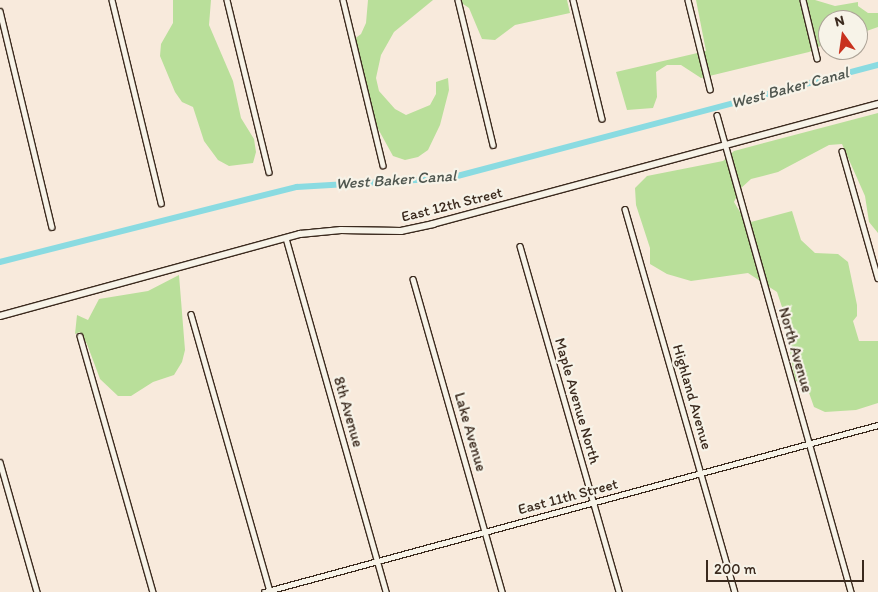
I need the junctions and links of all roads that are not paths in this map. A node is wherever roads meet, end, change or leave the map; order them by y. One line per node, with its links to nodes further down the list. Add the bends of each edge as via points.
1 (112, 0): 19 (street)
2 (228, 0): 18 (street)
3 (343, 0): 17 (street)
4 (458, 0): 14 (street)
5 (573, 0): 13 (street)
6 (688, 0): 10 (street)
7 (803, 0): 9 (street)
8 (0, 11): 21 (street)
9 (817, 58)
10 (710, 89)
11 (878, 104): 15 (street, East 12th Street)
12 (717, 115): 15 (street, North Avenue)
13 (602, 119)
14 (493, 145)
15 (724, 145): 22 (street, East 12th Street, via 411,230 326,230); 30 (street, North Avenue)
16 (842, 151): 24 (street)
17 (383, 165)
18 (269, 172)
19 (161, 202)
20 (625, 209): 32 (street, Highland Avenue)
21 (52, 227)
22 (286, 238): 27 (street, East 12th Street); 35 (street, 8th Avenue)
23 (520, 246): 33 (street, Maple Avenue North)
24 (878, 278)
25 (413, 279): 34 (street, Lake Avenue)
26 (191, 314): 38 (street)
27 (0, 316)
28 (80, 336): 37 (street)
29 (878, 425): 30 (street, East 11th Street)
30 (808, 444): 32 (street, East 11th Street); 43 (street, North Avenue)
31 (0, 462): 36 (street)
32 (701, 473): 33 (street, East 11th Street); 42 (street, Highland Avenue)
33 (594, 502): 34 (street, East 11th Street); 41 (street, Maple Avenue North)
34 (485, 532): 35 (street, East 11th Street); 40 (street, Lake Avenue)
35 (377, 561): 38 (street, East 11th Street); 39 (street, 8th Avenue)
36 (37, 592)
37 (153, 592)
38 (268, 592)
39 (386, 592)
40 (502, 592)
41 (619, 592)
42 (734, 592)
43 (851, 592)

